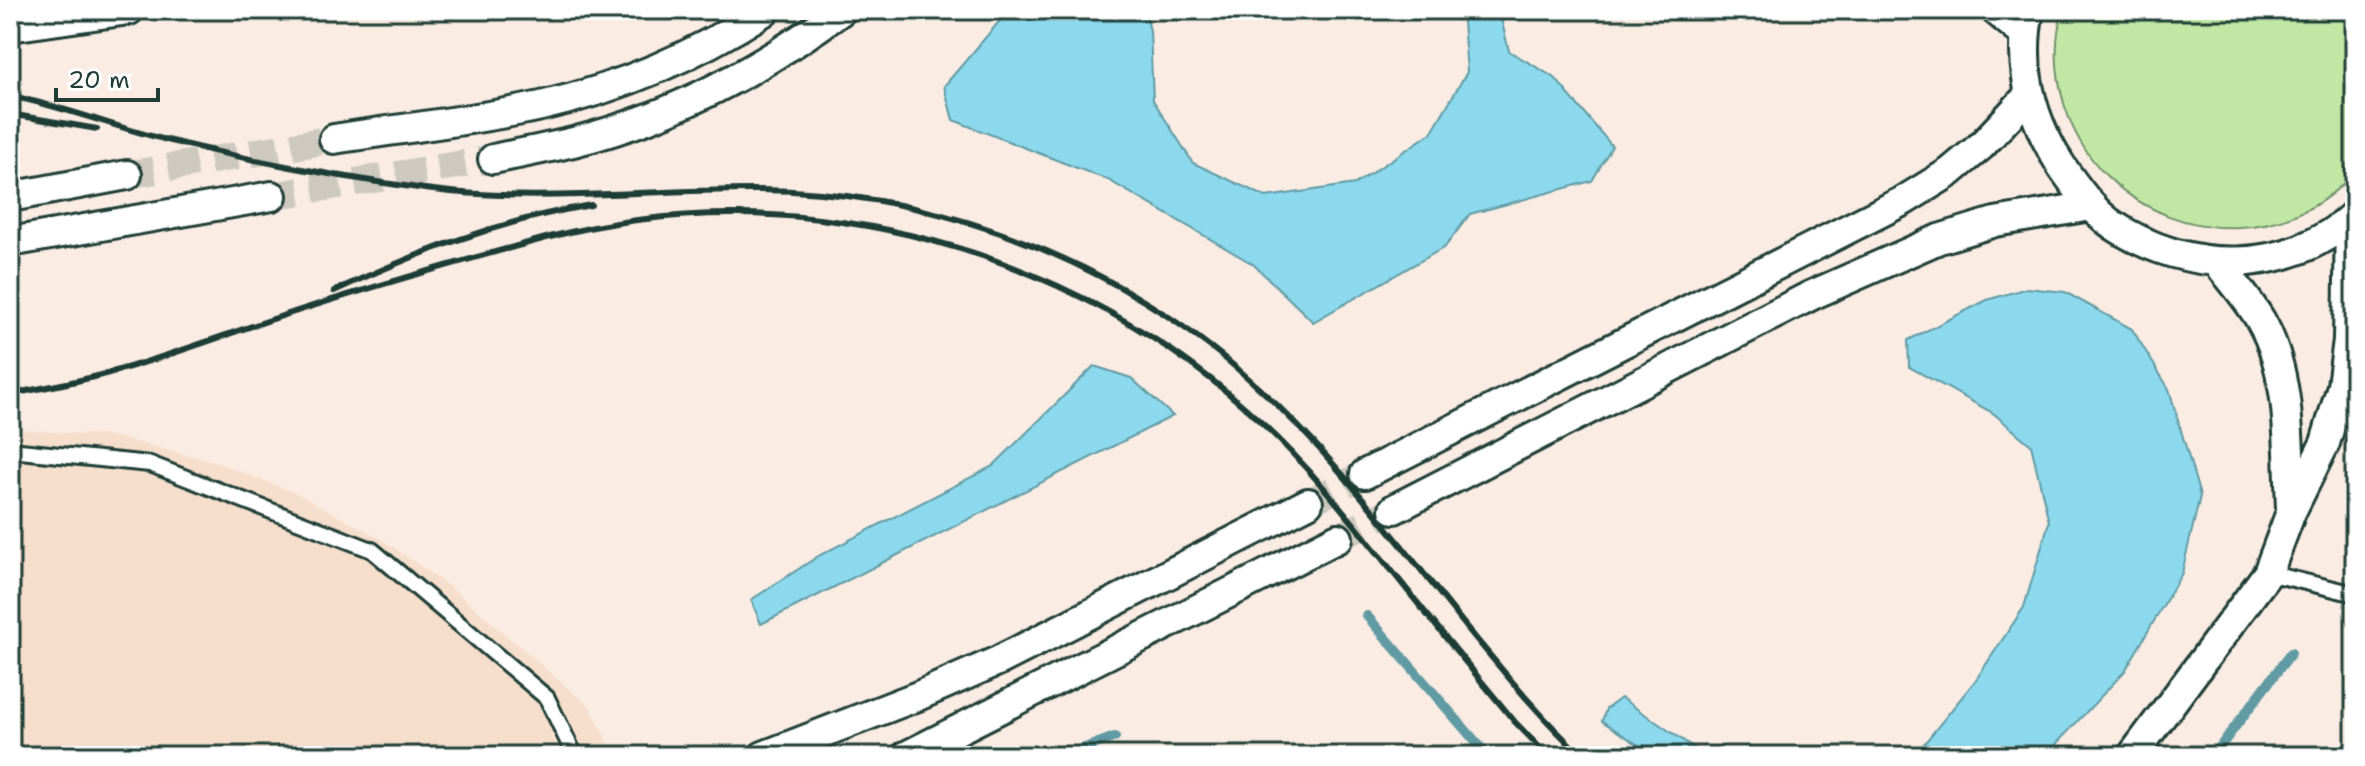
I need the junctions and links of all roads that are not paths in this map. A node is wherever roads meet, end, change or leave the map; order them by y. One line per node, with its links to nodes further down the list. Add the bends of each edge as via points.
1 (129, 10): 6 (street)
2 (766, 10): 8 (street, via 704,46 604,88 541,106)
3 (842, 10): 9 (street, via 792,46 706,95 620,128)
4 (1995, 10): 5 (street)
5 (2027, 22): 7 (street)
6 (10, 27)
7 (2028, 96): 13 (street, via 2047,143); 18 (street, via 1981,146 1903,201)
8 (334, 139)
9 (493, 159)
10 (127, 175): 12 (street)
11 (272, 196): 15 (street)
12 (10, 197)
13 (2091, 206): 16 (street, via 2112,225 2150,245); 20 (street, via 1995,222 1939,239 1812,295)
14 (2353, 216): 16 (street, via 2289,254); 21 (street, via 2342,386 2325,443)
15 (10, 242)
16 (2217, 262): 21 (street, via 2253,308 2272,345 2284,407)
17 (10, 450): 25 (lane, via 150,464 372,550 547,698)
18 (1365, 474)
19 (1308, 503): 26 (street, via 1000,660)
20 (1394, 509)
21 (2291, 512): 23 (street)
22 (1338, 538): 27 (street)
23 (2268, 573): 24 (lane); 28 (street)
24 (2355, 594)
25 (575, 756)
26 (764, 756)
27 (906, 756)
28 (2132, 756)

